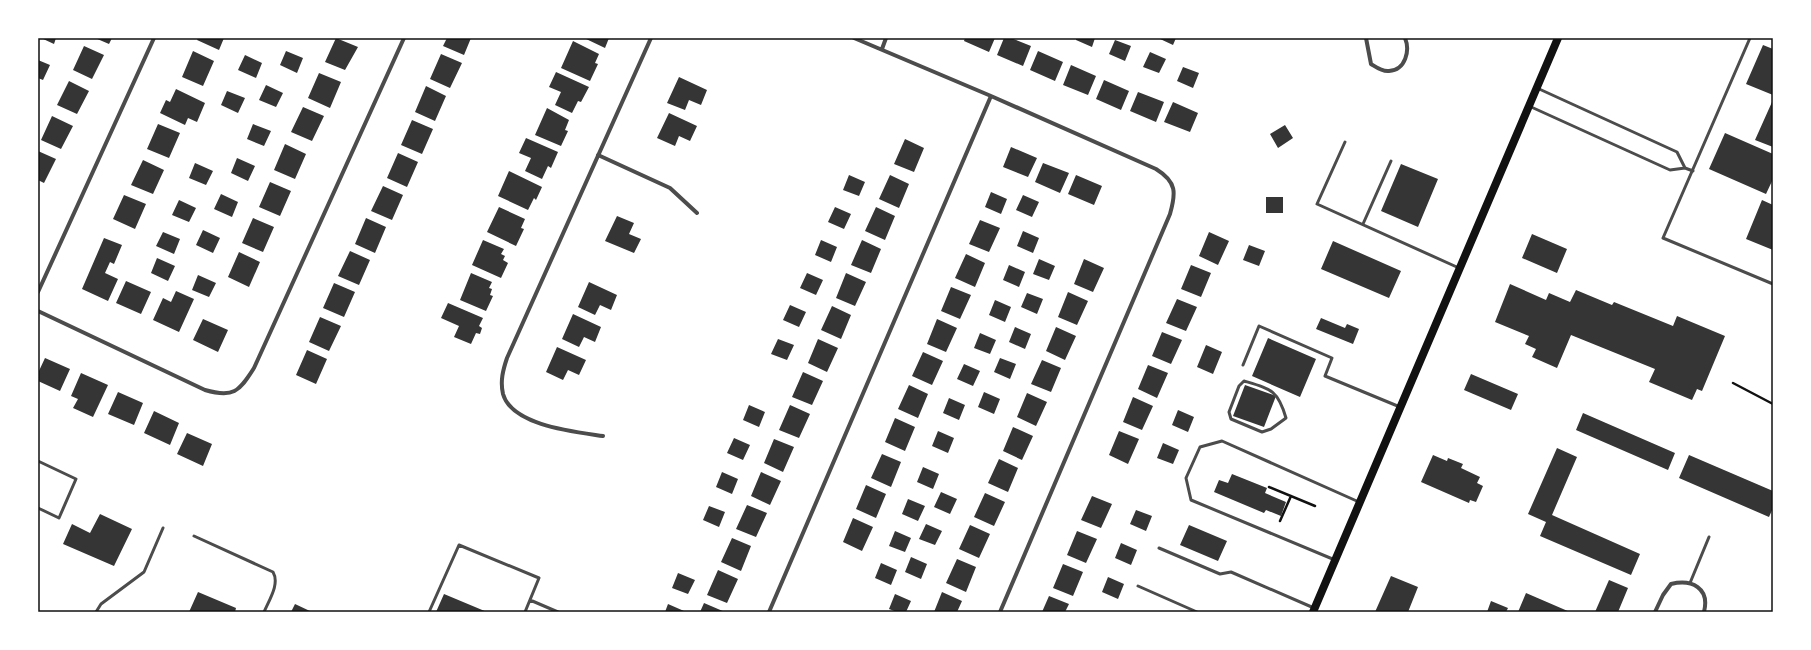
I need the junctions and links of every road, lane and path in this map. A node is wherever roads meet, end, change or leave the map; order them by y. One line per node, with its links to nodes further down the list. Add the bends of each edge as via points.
1 (154, 38): 23 (street)
2 (404, 38): 24 (street, via 254,368 246,382 234,392 221,395 205,390)
3 (651, 38): 15 (street)
4 (854, 38): 10 (street)
5 (886, 38): 10 (street)
6 (1366, 38): 7 (street, via 1371,64 1389,71 1404,62 1408,53)
7 (1405, 38)
8 (1558, 38): 11 (main road)
9 (1750, 38): 18 (lane)
10 (882, 49): 12 (street)
11 (1537, 88): 13 (main road); 17 (lane, via 1677,152)
12 (991, 96): 52 (street); 53 (street, via 1156,169 1171,180 1174,190 1170,214)
13 (1529, 106): 17 (lane, via 1670,170); 21 (main road)
14 (1345, 142): 20 (lane, via 1317,204)
15 (598, 155): 19 (street, via 670,188); 30 (street, via 501,376 503,394 510,406 523,416 542,424)
16 (1391, 161): 20 (lane)
17 (1685, 168): 18 (lane)
18 (1693, 171): 22 (lane, via 1663,238)
19 (697, 213)
20 (1363, 224): 21 (lane)
21 (1459, 268): 28 (main road)
22 (1773, 284)
23 (38, 292)
24 (38, 311)
25 (1243, 365): 28 (lane, via 1259,326 1332,358 1325,376)
26 (1733, 383): 27 (path)
27 (1773, 404)
28 (1400, 407): 34 (main road)
29 (1286, 418): 29 (lane, via 1282,403 1276,394 1244,381 1239,386 1229,412 1231,419 1262,432)
30 (603, 436)
31 (38, 461): 36 (lane, via 76,478 59,518)
32 (1269, 487): 33 (path)
33 (1291, 496): 35 (path); 37 (path)
34 (1359, 502): 42 (main road); 42 (lane, via 1222,441 1200,447 1186,478 1191,500)
35 (1315, 506)
36 (38, 508)
37 (1280, 521)
38 (163, 528): 47 (lane, via 144,572 101,604)
39 (194, 536): 48 (lane, via 273,572 276,583)
40 (1709, 537): 43 (lane)
41 (1159, 548): 46 (lane, via 1220,574 1231,572)
42 (1335, 560): 46 (main road)
43 (1690, 583): 55 (street, via 1682,581 1671,584); 56 (street, via 1703,595 1706,603)
44 (1138, 586): 54 (lane)
45 (530, 600): 49 (lane, via 539,578 459,545); 50 (lane); 51 (lane)
46 (1313, 610)
47 (96, 612)
48 (264, 612)
49 (429, 612)
50 (525, 612)
51 (558, 612)
52 (769, 612)
53 (1000, 612)
54 (1197, 612)
55 (1655, 612)
56 (1704, 612)

